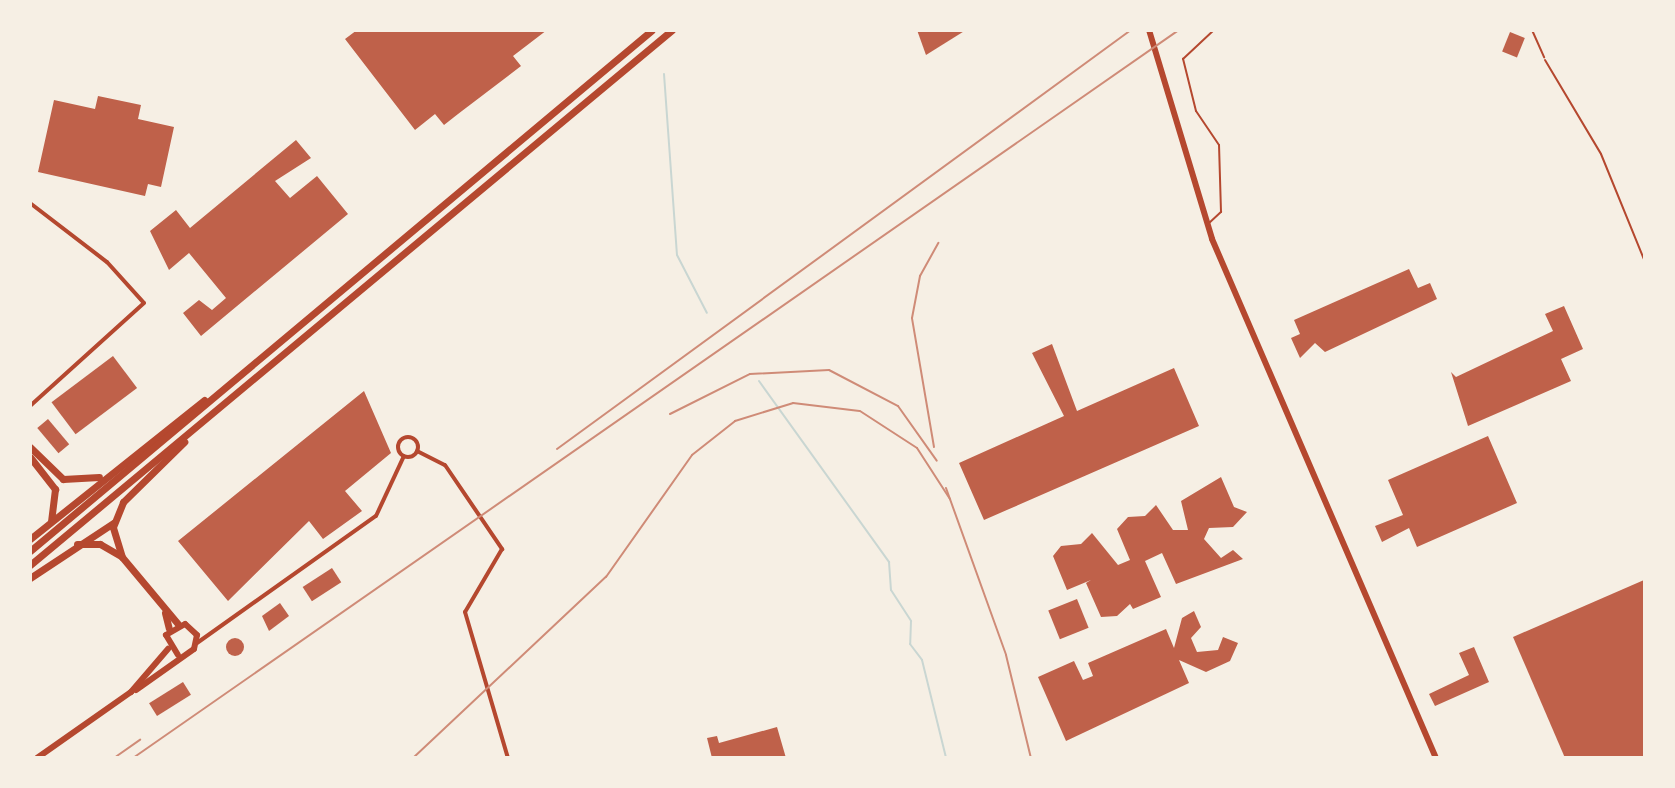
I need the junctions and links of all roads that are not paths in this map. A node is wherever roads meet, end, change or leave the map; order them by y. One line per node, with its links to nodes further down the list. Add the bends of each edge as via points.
1 (652, 30): 9 (highway)
2 (672, 30): 11 (highway)
3 (1149, 30): 8 (main road)
4 (1214, 30): 8 (lane, via 1183,59 1193,103 1221,161 1221,212)
5 (1532, 30): 6 (lane)
6 (1544, 57)
7 (30, 203): 10 (street, via 97,252 144,303)
8 (1207, 225): 36 (main road)
9 (213, 396): 16 (highway); 21 (highway)
10 (30, 406)
11 (192, 431): 18 (highway, via 123,502); 23 (highway)
12 (30, 447): 16 (highway, via 67,481)
13 (417, 451): 14 (street); 14 (street, via 414,439 405,438 398,445); 35 (street, via 447,467 502,549 465,612)
14 (404, 456): 29 (street, via 376,516)
15 (30, 457): 17 (highway, via 55,489)
16 (109, 473): 17 (highway)
17 (50, 522): 19 (highway)
18 (113, 523): 20 (highway); 22 (highway)
19 (30, 539)
20 (75, 544): 22 (highway, via 100,544); 24 (highway)
21 (30, 551)
22 (122, 557): 25 (highway)
23 (30, 565)
24 (30, 578)
25 (164, 610): 26 (highway); 27 (highway)
26 (178, 624): 27 (main road); 28 (main road)
27 (169, 629): 31 (main road)
28 (194, 630): 29 (street); 30 (main road)
29 (210, 631): 30 (street)
30 (197, 643): 32 (main road)
31 (168, 649): 32 (main road); 33 (main road)
32 (178, 655): 33 (main road)
33 (131, 692): 34 (main road)
34 (37, 758)
35 (508, 758)
36 (1436, 758)

